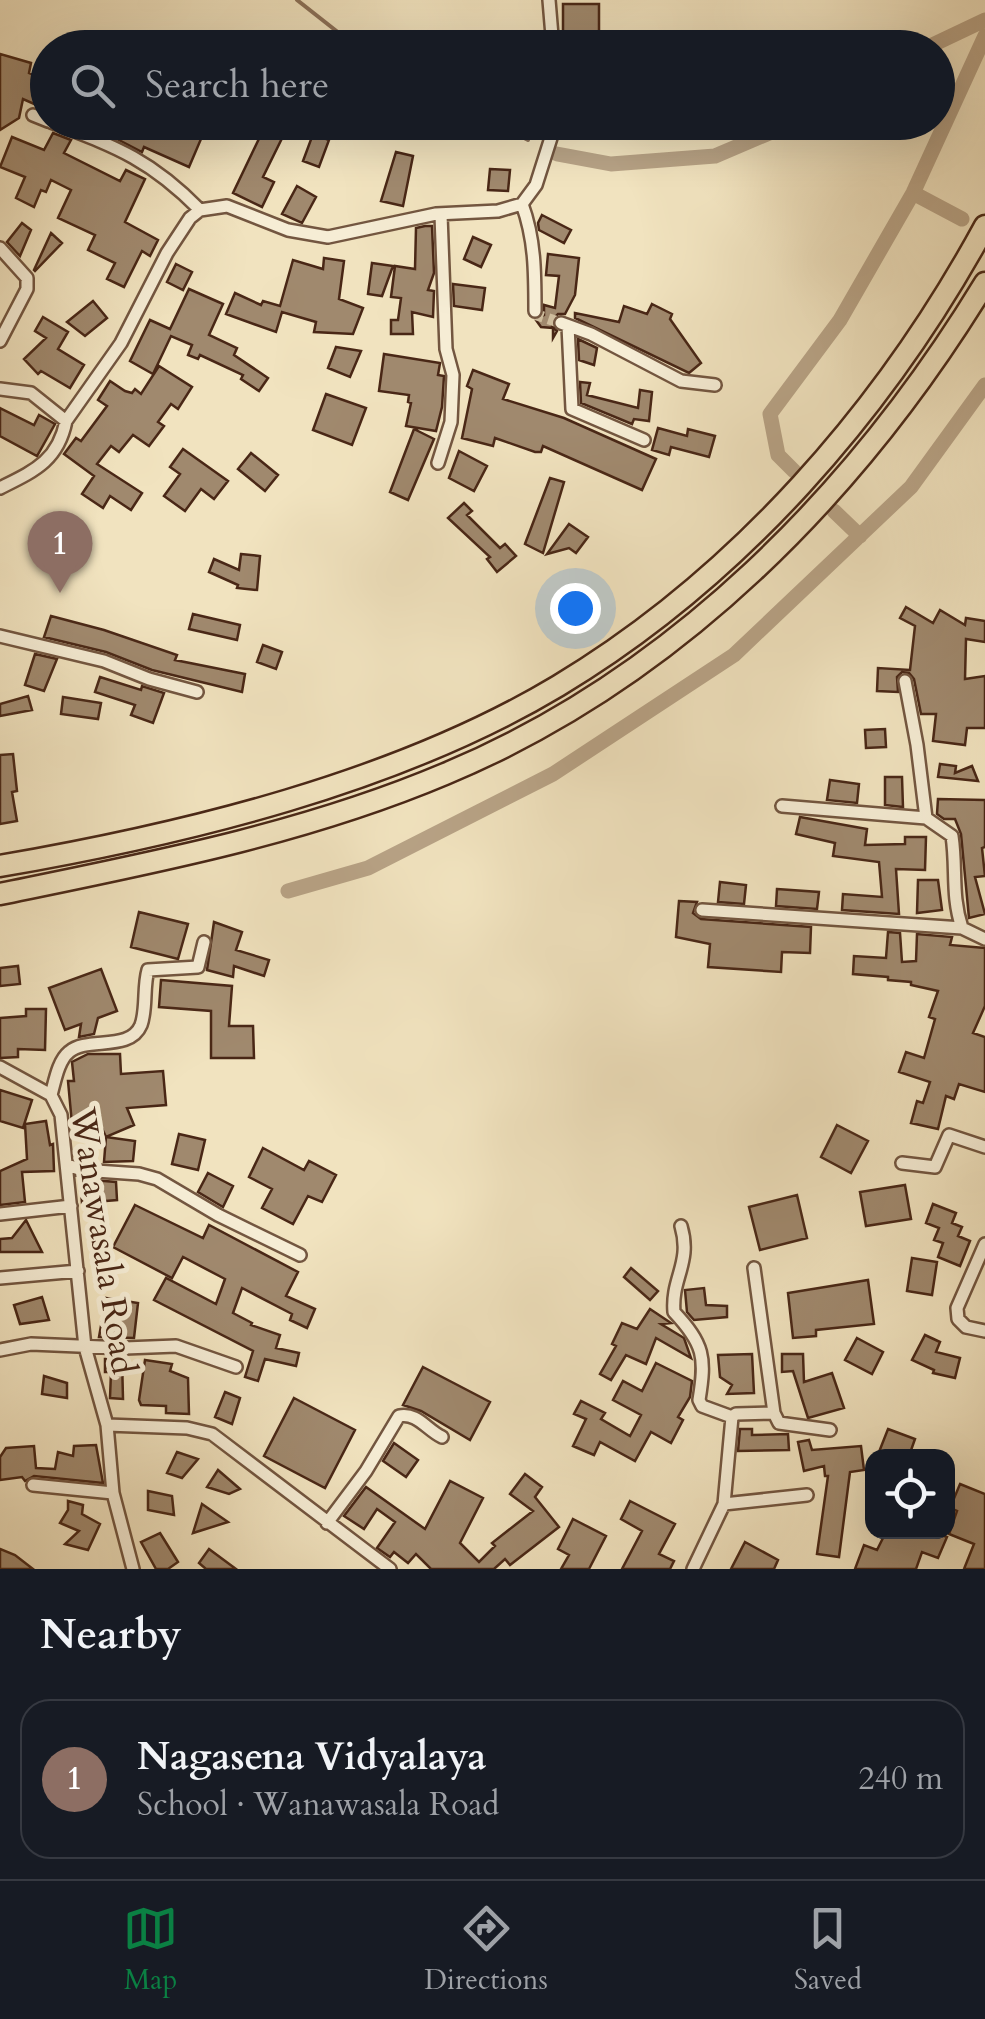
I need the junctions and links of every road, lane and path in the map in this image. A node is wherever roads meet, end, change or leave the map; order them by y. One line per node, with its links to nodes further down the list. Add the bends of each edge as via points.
1 (549, 0): 2 (street)
2 (552, 30)
3 (101, 140): 6 (street, via 145,161)
4 (550, 140): 5 (street, via 536,185)
5 (522, 204): 7 (street); 11 (street, via 534,252)
6 (200, 210): 7 (street, via 227,206 288,230 328,237); 15 (street)
7 (441, 215): 17 (street, via 446,349 453,375 451,422)
8 (985, 226): 24 (highway, via 902,358 814,471 733,554 584,670 460,736 342,781 107,848)
9 (0, 248): 12 (street, via 27,278 28,289)
10 (985, 283): 25 (highway, via 897,412 827,497 701,617 598,695 518,741 351,810 214,848)
11 (535, 311)
12 (0, 341)
13 (715, 385): 16 (street, via 681,381 564,325 572,409)
14 (0, 389): 15 (street, via 30,394)
15 (66, 421): 18 (street, via 38,469)
16 (644, 440)
17 (438, 463)
18 (0, 488)
19 (0, 636): 21 (street)
20 (905, 681): 23 (street)
21 (198, 692)
22 (782, 806): 23 (street)
23 (926, 818): 27 (street, via 952,836 954,904)
24 (0, 866)
25 (0, 894)
26 (702, 910): 27 (street)
27 (962, 928): 28 (street)
28 (985, 939)
29 (204, 942): 31 (street, via 198,968 148,970 140,1025 122,1040 66,1054)
30 (0, 1067): 31 (street, Wanawasala Road)
31 (51, 1094): 34 (street, Wanawasala Road, via 61,1115)
32 (985, 1147): 33 (street, via 949,1135 934,1167)
33 (902, 1163)
34 (67, 1165): 35 (street, Wanawasala Road); 39 (street, via 156,1178)
35 (71, 1206): 36 (street); 41 (street, Wanawasala Road)
36 (0, 1214)
37 (681, 1226): 48 (street, via 686,1245 674,1312 700,1342 702,1406)
38 (985, 1244): 43 (street, via 957,1308 966,1327)
39 (300, 1255)
40 (754, 1268): 47 (street)
41 (78, 1272): 42 (street); 44 (street, Wanawasala Road)
42 (0, 1278)
43 (985, 1331)
44 (86, 1348): 45 (street, via 31,1344); 46 (street, via 176,1346); 49 (street, Wanawasala Road)
45 (0, 1350)
46 (236, 1367)
47 (774, 1414): 48 (street); 50 (street, via 779,1422)
48 (732, 1418): 55 (street)
49 (107, 1425): 53 (street); 56 (street, Wanawasala Road, via 212,1434)
50 (830, 1430)
51 (442, 1437): 56 (street, via 416,1418 399,1416)
52 (33, 1485): 53 (street)
53 (113, 1493): 57 (street)
54 (806, 1496): 55 (street)
55 (724, 1504): 59 (street)
56 (327, 1522): 58 (street, Wanawasala Road)
57 (133, 1569)
58 (390, 1569)
59 (692, 1569)

